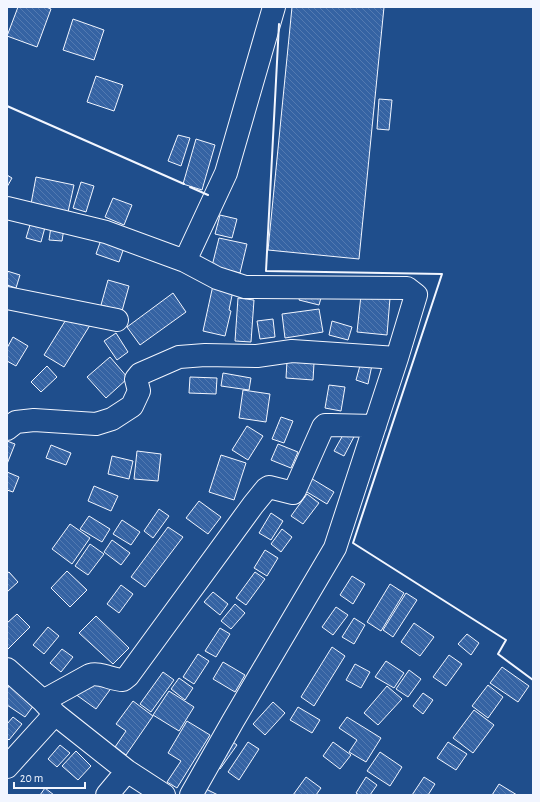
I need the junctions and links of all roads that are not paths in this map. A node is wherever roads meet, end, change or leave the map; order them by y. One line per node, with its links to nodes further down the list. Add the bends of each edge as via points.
1 (274, 7): 3 (street, via 226,173)
2 (7, 208): 3 (street, via 106,232)
3 (185, 261): 6 (street, via 217,278 245,287 407,288 416,295)
4 (7, 298): 5 (street)
5 (117, 320)
6 (397, 358): 7 (street); 8 (street, via 292,351 257,356 179,357 140,374 136,379 139,391 132,406 112,419 96,424 34,420 16,422)
7 (375, 426): 10 (street, via 322,427 293,493 272,487 266,489 128,676 123,680 115,680 96,674 90,675); 15 (street, via 335,548)
8 (7, 429)
9 (7, 669): 10 (street)
10 (49, 707): 11 (street); 12 (street)
11 (7, 767)
12 (127, 771): 13 (street); 14 (street)
13 (107, 795)
14 (164, 795)
15 (191, 795)

